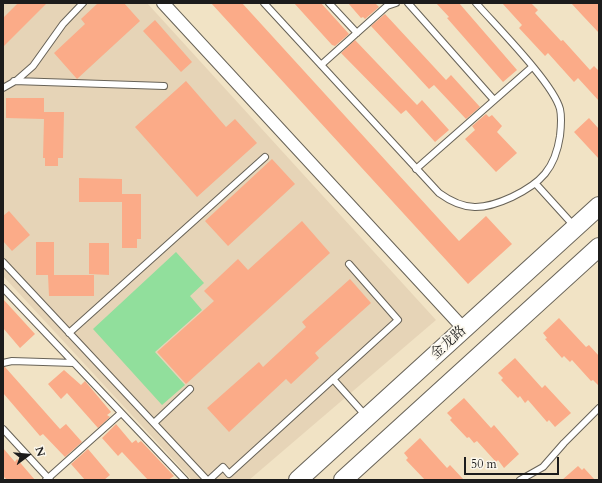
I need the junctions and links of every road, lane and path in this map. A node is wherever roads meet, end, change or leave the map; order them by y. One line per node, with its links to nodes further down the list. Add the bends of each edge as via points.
1 (83, 3): 11 (lane, via 63,24 33,66)
2 (163, 3): 24 (street)
3 (264, 3): 9 (lane)
4 (329, 3): 8 (lane)
5 (396, 3): 8 (lane, via 387,6)
6 (408, 3): 14 (lane)
7 (476, 3): 10 (lane)
8 (357, 33): 9 (lane)
9 (321, 65): 16 (lane)
10 (532, 67): 14 (lane); 17 (lane, via 555,96 562,119 556,154 547,172)
11 (14, 81): 12 (lane); 13 (lane)
12 (164, 86)
13 (3, 88)
14 (494, 100): 16 (lane)
15 (265, 157): 25 (lane)
16 (416, 169): 17 (lane, via 439,193 469,207 495,204)
17 (536, 184): 19 (lane)
18 (599, 206): 19 (main road, 金龙路)
19 (575, 228): 24 (main road, 金龙路)
20 (599, 247): 39 (main road)
21 (3, 262): 25 (lane)
22 (349, 264): 28 (lane, via 398,320)
23 (3, 288): 27 (lane)
24 (464, 329): 32 (main road, 金龙路)
25 (69, 332): 33 (lane)
26 (3, 363): 27 (lane)
27 (74, 363): 31 (lane)
28 (333, 380): 32 (lane); 37 (lane, via 229,474 223,467)
29 (190, 389): 33 (lane)
30 (599, 408): 40 (lane, via 543,467)
31 (121, 413): 35 (lane); 36 (lane)
32 (367, 417): 38 (main road, 金龙路)
33 (154, 423): 37 (lane)
34 (3, 429): 35 (lane)
35 (48, 479)
36 (185, 480)
37 (208, 480)
38 (298, 480)
39 (343, 480)
40 (520, 480)

